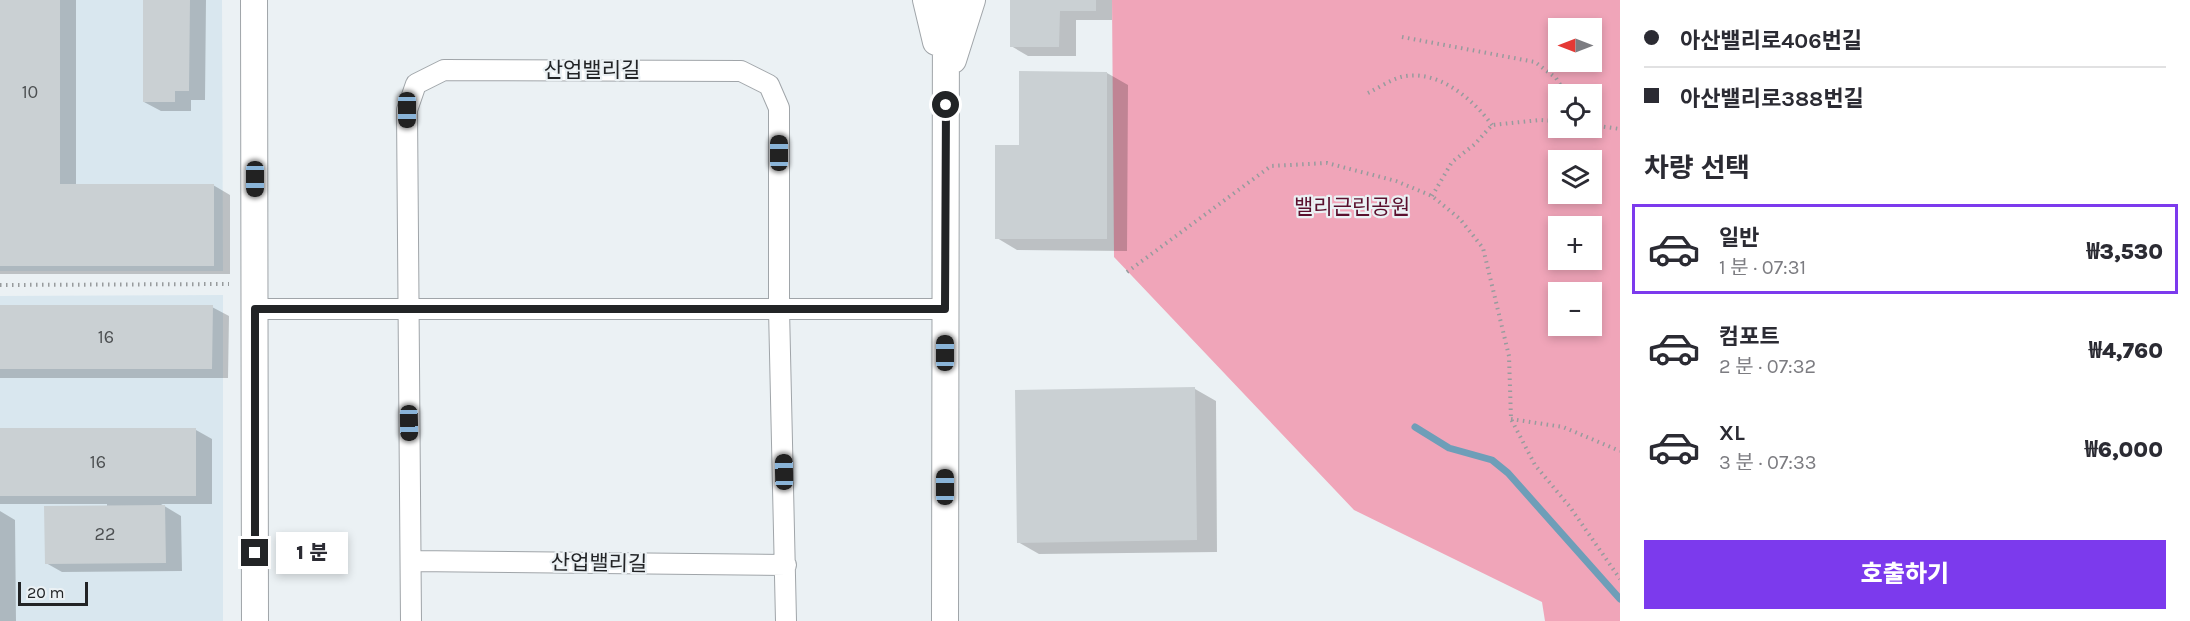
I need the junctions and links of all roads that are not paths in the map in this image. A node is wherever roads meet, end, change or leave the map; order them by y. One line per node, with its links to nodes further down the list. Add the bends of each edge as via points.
1 (254, 0): 6 (street)
2 (926, 0): 5 (street)
3 (946, 0): 5 (street)
4 (972, 0): 5 (street)
5 (946, 83): 9 (street)
6 (255, 309): 7 (street); 12 (street)
7 (408, 309): 8 (street); 8 (street, 산업밸리길, via 407,110 416,84 444,70 741,71 769,85 779,108); 10 (street, 산업밸리길)
8 (779, 309): 9 (street); 11 (street, 산업밸리길)
9 (945, 309): 15 (street)
10 (411, 561): 11 (street, 산업밸리길); 13 (street, 산업밸리길)
11 (786, 565): 14 (street, 산업밸리길)
12 (255, 621)
13 (411, 621)
14 (786, 621)
15 (945, 621)

